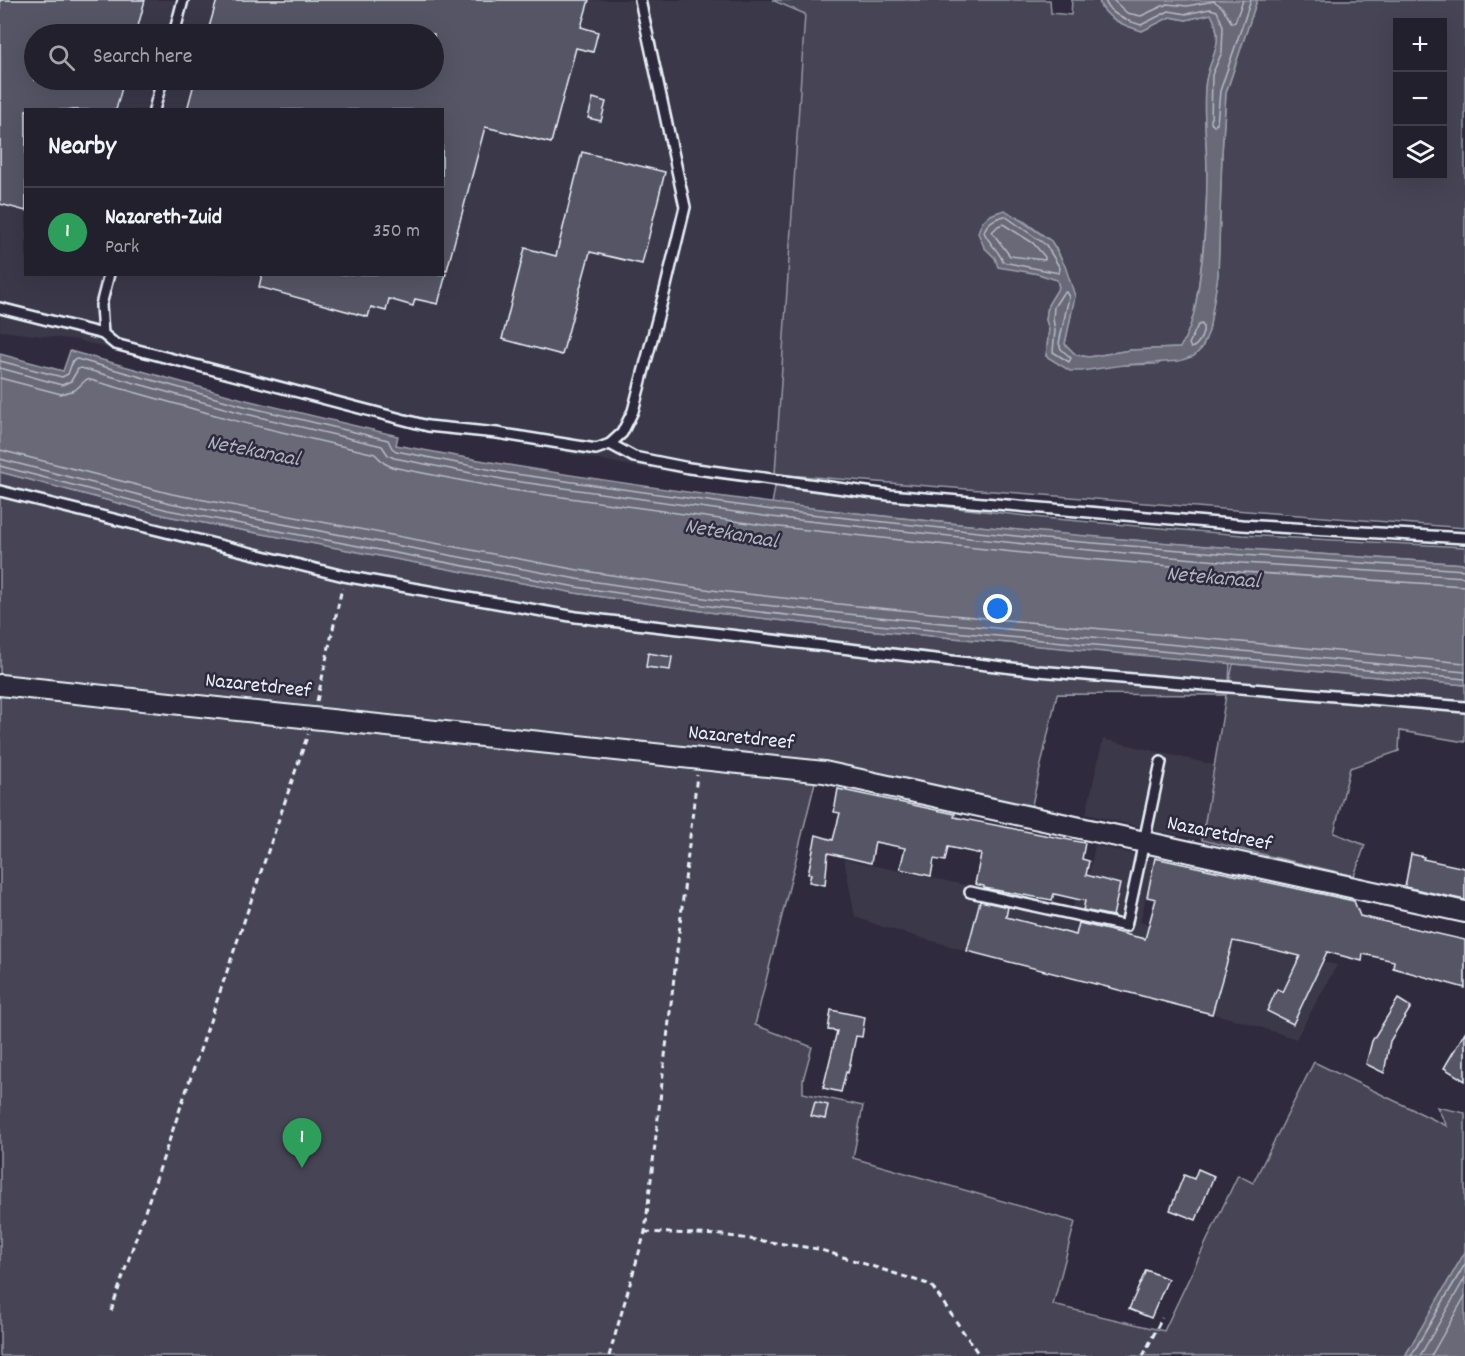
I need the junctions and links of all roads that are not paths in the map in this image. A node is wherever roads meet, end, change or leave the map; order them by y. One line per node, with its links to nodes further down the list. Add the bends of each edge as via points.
1 (183, 0): 3 (lane)
2 (640, 0): 9 (lane, via 685,207 633,411 622,433)
3 (177, 24)
4 (159, 90): 5 (lane)
5 (155, 108)
6 (108, 276): 8 (lane, via 101,305)
7 (0, 309): 8 (lane)
8 (103, 334): 9 (lane, via 115,344 428,426 596,448)
9 (610, 444): 11 (lane, via 634,457 689,468 889,495 1242,525)
10 (0, 491): 13 (lane, via 344,576 576,617 1003,667)
11 (1465, 538)
12 (0, 685): 15 (street, Nazaretdreef, via 824,772)
13 (1465, 707)
14 (1161, 762): 15 (lane)
15 (1144, 843): 16 (lane, via 1126,926); 17 (street, Nazaretdreef)
16 (970, 892)
17 (1465, 912)

